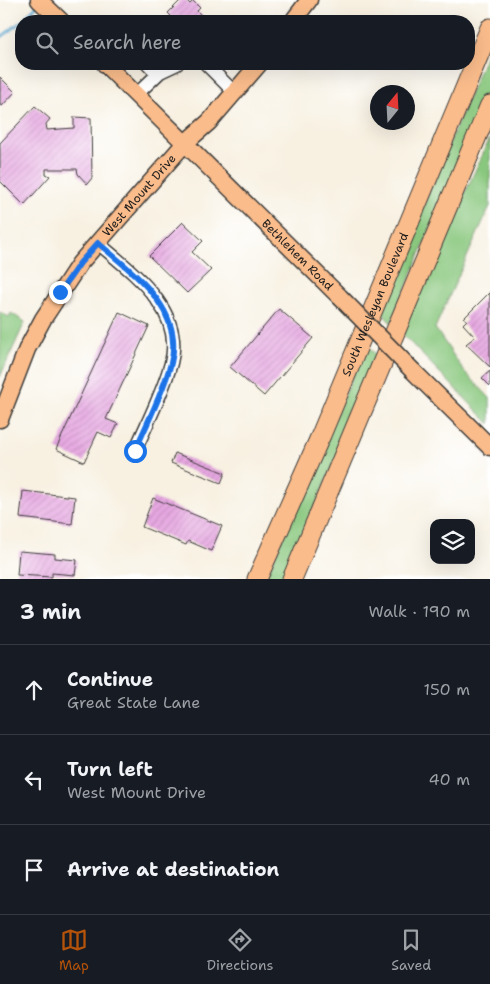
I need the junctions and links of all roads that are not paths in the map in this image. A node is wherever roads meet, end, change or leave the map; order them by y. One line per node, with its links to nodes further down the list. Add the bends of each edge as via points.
1 (39, 0): 3 (main road)
2 (309, 0): 4 (main road)
3 (55, 15)
4 (298, 15)
5 (490, 28): 6 (highway, South Wesleyan Boulevard)
6 (475, 64)
7 (111, 70): 15 (main road, Bethlehem Road)
8 (154, 70): 13 (street)
9 (166, 70): 13 (street)
10 (212, 70): 14 (street)
11 (254, 70): 14 (main road, West Mount Drive)
12 (473, 70): 22 (highway, South Wesleyan Boulevard, via 321,435)
13 (158, 74): 15 (street)
14 (235, 92): 17 (main road, West Mount Drive)
15 (136, 95): 17 (main road, Bethlehem Road)
16 (490, 105): 23 (highway)
17 (185, 143): 18 (main road, West Mount Drive); 20 (main road, Bethlehem Road, bridge)
18 (98, 243): 19 (main road, West Mount Drive, via 80,263 43,319 27,349); 21 (street, via 153,294 172,327 171,363)
19 (0, 420)
20 (490, 447)
21 (135, 451)
22 (257, 579)
23 (292, 579)

